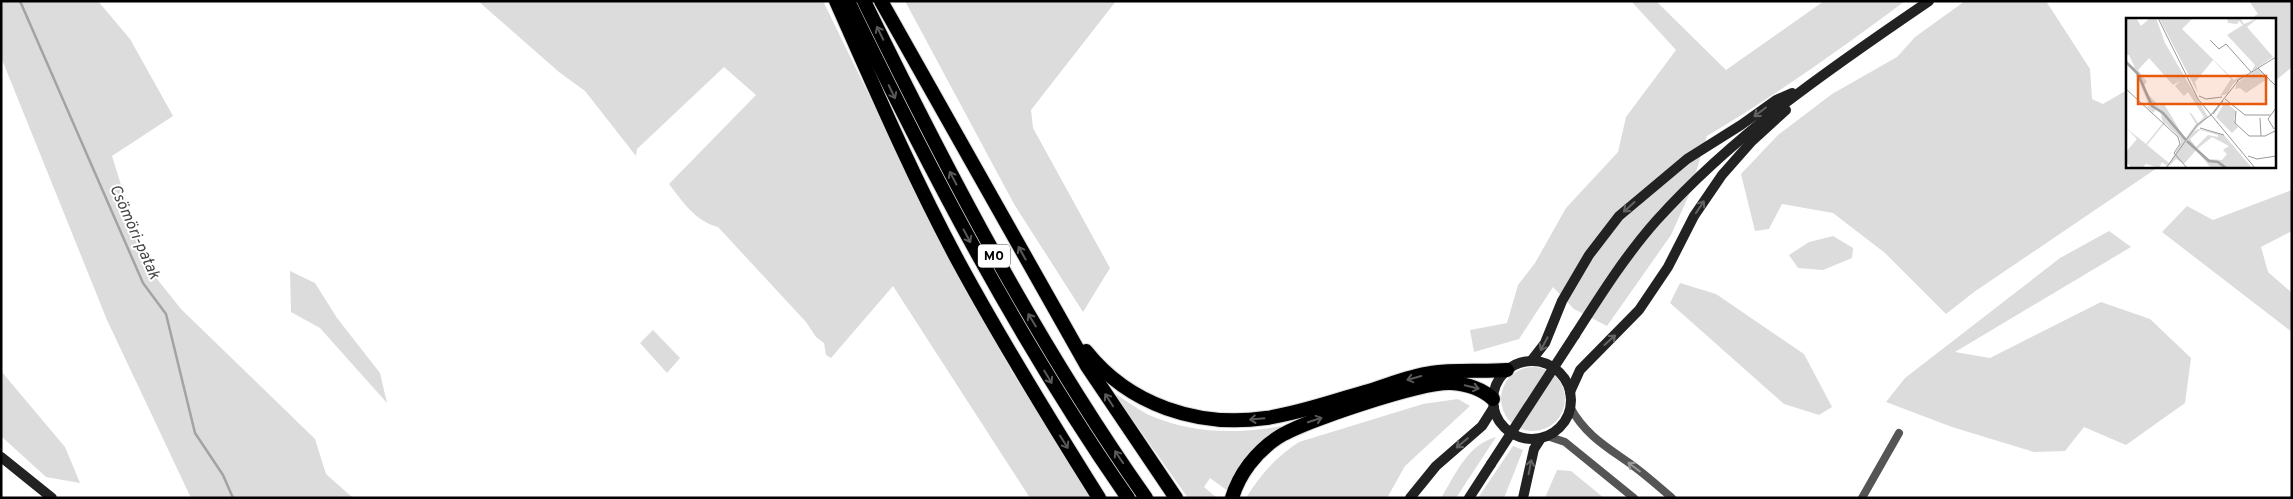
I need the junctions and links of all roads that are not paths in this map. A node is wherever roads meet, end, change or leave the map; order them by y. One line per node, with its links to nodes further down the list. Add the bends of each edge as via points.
1 (836, 1): 17 (highway, one-way to 17, via 900,144 957,259 1018,369)
2 (848, 1): 18 (highway, M0, one-way to 18, via 933,173 989,277 1058,392)
3 (864, 1): 19 (highway, M0, one-way to 3, via 1071,386 1016,295)
4 (881, 1): 7 (highway, one-way to 4)
5 (1929, 1): 6 (main road)
6 (1802, 89): 8 (main road, one-way to 8, via 1776,100 1687,159 1619,216 1589,255 1562,301 1545,343); 10 (main road, one-way to 6, via 1580,370 1639,310 1668,268 1694,216 1722,174 1786,111); 23 (main road, bridge, via 1714,164 1656,222 1622,264)
7 (1064, 326): 9 (highway, one-way to 7, via 1430,373 1305,410 1266,418 1217,420 1178,413 1148,402 1113,379); 20 (highway, one-way to 7, via 1110,402)
8 (1531, 361): 9 (main road); 10 (main road, via 1553,367 1564,378)
9 (1507, 370): 11 (main road, via 1497,383)
10 (1570, 392): 12 (main road)
11 (1493, 403): 14 (main road, via 1500,421 1511,432 1520,437); 21 (highway, one-way to 11, via 1249,464 1261,451 1277,438 1307,423 1399,394 1450,383 1478,388); 22 (main road, one-way to 22, via 1482,426 1436,466)
12 (1570, 407): 14 (main road, via 1562,424); 26 (street, one-way to 12, via 1597,441 1580,424)
13 (1899, 434): 27 (street)
14 (1544, 437): 24 (main road, one-way to 14, via 1534,449); 25 (street, via 1565,442)
15 (1, 458): 16 (main road)
16 (52, 498)
17 (1099, 498)
18 (1128, 498)
19 (1146, 498)
20 (1176, 498)
21 (1232, 498)
22 (1410, 498)
23 (1469, 498)
24 (1523, 498)
25 (1634, 498)
26 (1672, 498)
27 (1862, 498)

